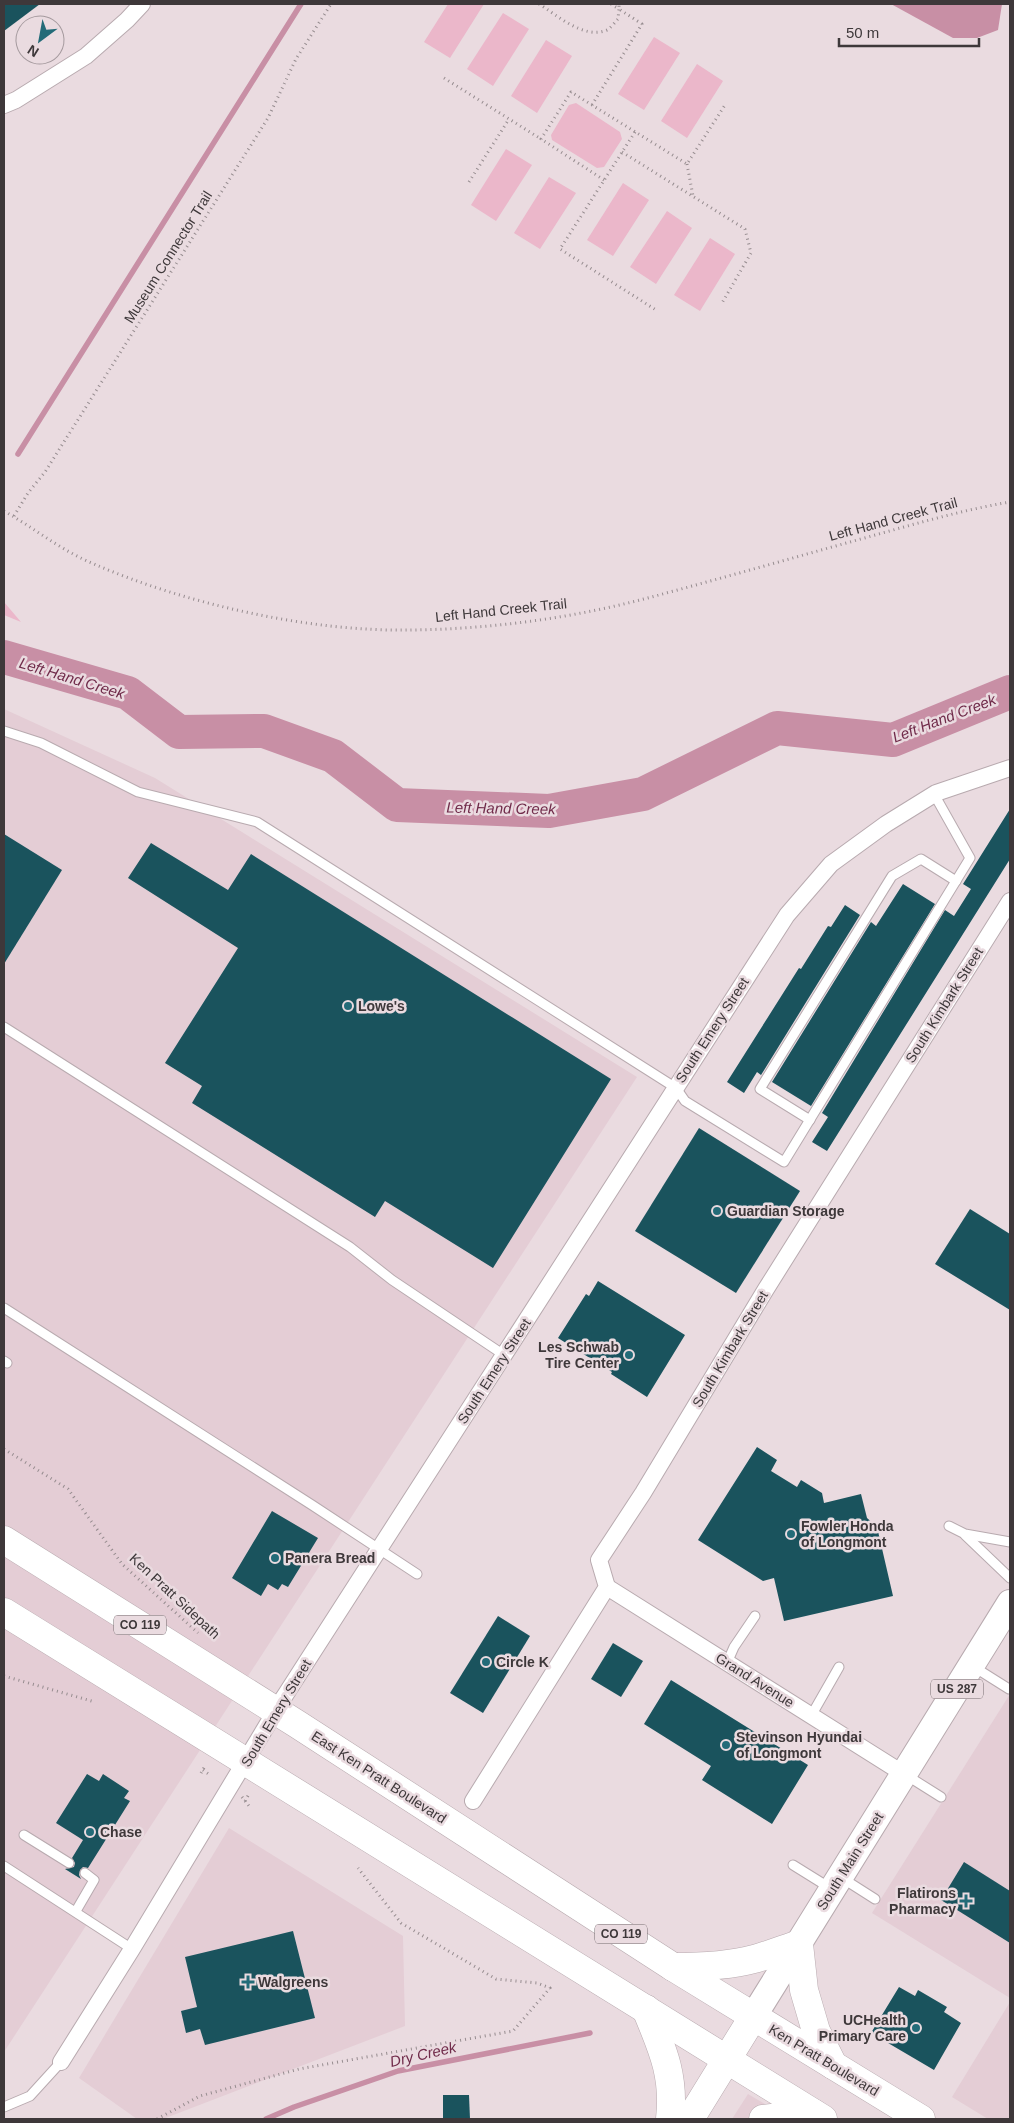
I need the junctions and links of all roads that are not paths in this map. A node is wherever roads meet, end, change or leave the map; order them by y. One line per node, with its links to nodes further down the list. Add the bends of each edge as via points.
1 (142, 4): 2 (street, via 86,56)
2 (4, 105)
3 (4, 731): 9 (lane, via 41,743 138,792 257,822)
4 (1010, 768): 5 (street, South Emery Street)
5 (934, 794): 6 (lane, via 970,858); 9 (street, South Emery Street, via 831,864 787,915)
6 (956, 881): 10 (lane); 10 (lane, via 921,860 892,876 760,1089)
7 (1010, 901): 22 (street, South Kimbark Street, via 766,1289 644,1493 599,1560)
8 (4, 1028): 12 (lane, via 350,1247 392,1280)
9 (676, 1088): 10 (lane, via 685,1101 784,1162); 12 (street, South Emery Street)
10 (810, 1120)
11 (4, 1308): 18 (lane)
12 (504, 1355): 18 (street, South Emery Street)
13 (949, 1526): 14 (lane)
14 (965, 1534): 16 (lane); 21 (lane)
15 (4, 1540): 19 (highway, East Ken Pratt Boulevard / CO 119)
16 (1010, 1542)
17 (4, 1547): 19 (highway)
18 (379, 1550): 20 (lane); 30 (street, South Emery Street)
19 (30, 1557): 30 (highway, East Ken Pratt Boulevard / CO 119)
20 (417, 1574)
21 (1010, 1578)
22 (606, 1587): 26 (street, Grand Avenue); 35 (street)
23 (1010, 1603): 27 (main road, South Main Street / US 287)
24 (4, 1612): 32 (highway)
25 (755, 1616): 26 (lane)
26 (727, 1663): 31 (street, Grand Avenue)
27 (972, 1666): 29 (lane); 33 (main road, South Main Street / US 287)
28 (840, 1667): 31 (lane)
29 (1009, 1689)
30 (275, 1711): 32 (street, South Emery Street); 46 (highway, East Ken Pratt Boulevard / CO 119)
31 (811, 1716): 33 (street, Grand Avenue)
32 (246, 1762): 45 (street, South Emery Street); 47 (highway)
33 (904, 1774): 34 (lane); 41 (main road, South Main Street / US 287)
34 (940, 1797)
35 (473, 1801)
36 (24, 1835): 37 (lane)
37 (69, 1863)
38 (793, 1865): 41 (lane)
39 (4, 1866): 43 (lane)
40 (85, 1873): 43 (lane, via 94,1880)
41 (836, 1883): 42 (lane); 44 (main road, South Main Street / US 287)
42 (875, 1899)
43 (76, 1911): 45 (lane)
44 (799, 1944): 46 (highway, via 730,1964); 48 (main road, South Main Street / US 287); 51 (highway, via 804,1990 816,2031)
45 (132, 1949): 50 (street, South Emery Street)
46 (673, 1967): 48 (highway, East Ken Pratt Boulevard / CO 119)
47 (646, 2009): 49 (highway); 54 (highway, via 670,2079)
48 (753, 2017): 49 (highway, South Main Street / US 287); 51 (highway, Ken Pratt Boulevard / CO 119)
49 (727, 2059): 53 (highway); 55 (highway, South Main Street / US 287)
50 (61, 2062): 52 (lane, via 30,2096)
51 (833, 2065): 57 (highway, Ken Pratt Boulevard / CO 119)
52 (4, 2108)
53 (818, 2116): 56 (highway)
54 (670, 2119)
55 (690, 2119)
56 (763, 2119)
57 (921, 2119)

